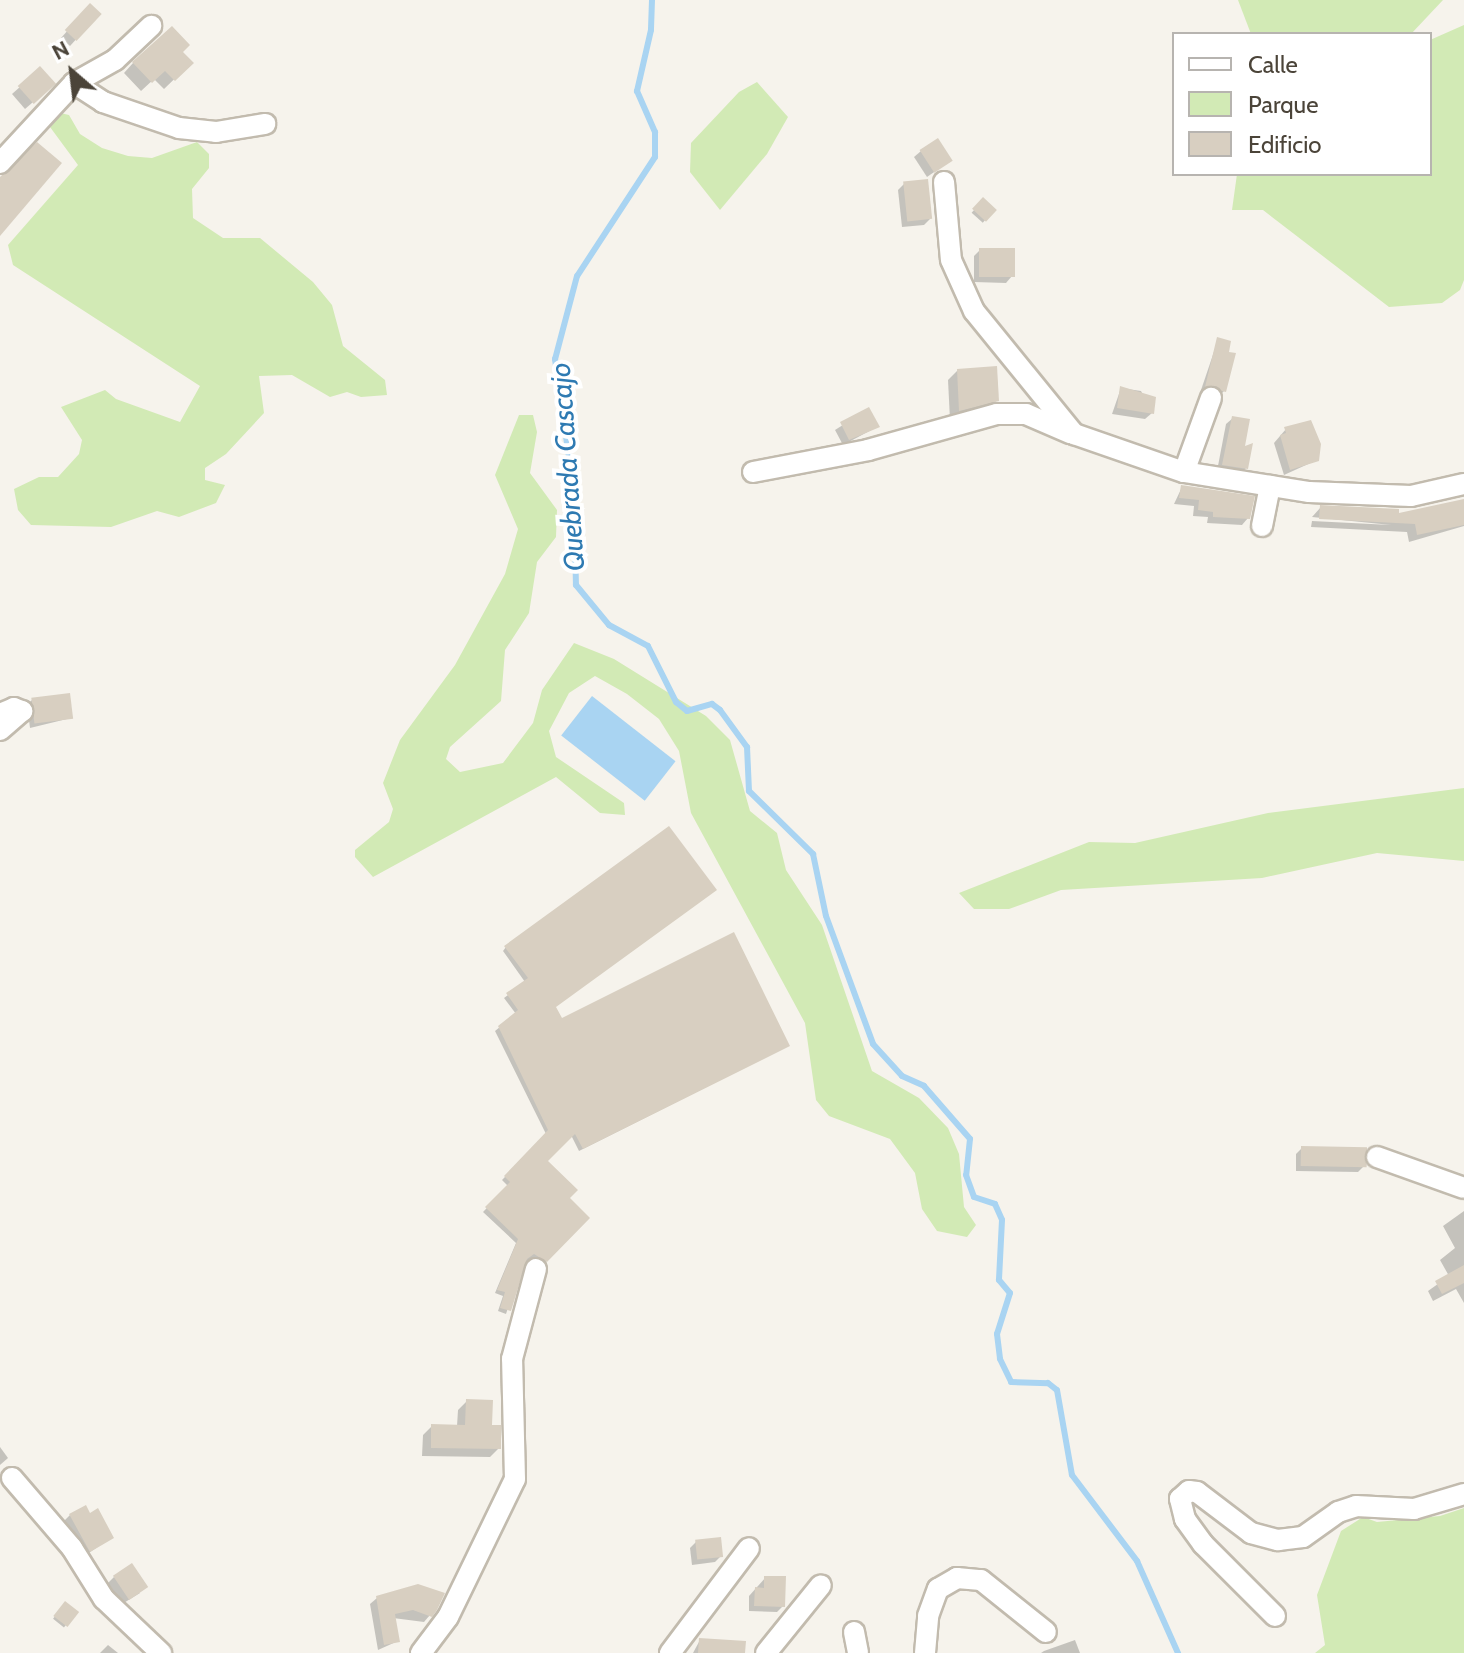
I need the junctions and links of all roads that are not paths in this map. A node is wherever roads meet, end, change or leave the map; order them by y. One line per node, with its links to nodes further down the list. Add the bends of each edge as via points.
1 (151, 26): 2 (street, via 115,60)
2 (74, 83): 3 (street, via 103,102 179,128 216,132); 4 (street)
3 (265, 124)
4 (0, 163)
5 (944, 182): 7 (street, via 951,260 974,311)
6 (1211, 398): 9 (street)
7 (1074, 434): 8 (street, via 1026,414 997,414 868,450); 9 (street)
8 (753, 472)
9 (1184, 472): 11 (street)
10 (1464, 484): 11 (street, via 1388,497)
11 (1270, 486): 12 (street)
12 (1262, 526)
13 (0, 714): 14 (street, via 14,708 22,711)
14 (0, 730)
15 (1377, 1157): 16 (street)
16 (1464, 1188)
17 (536, 1269): 26 (street, via 512,1359 515,1479 448,1617)
18 (12, 1478): 25 (street, via 72,1548 104,1599)
19 (1464, 1494): 22 (street, via 1414,1509 1356,1506 1303,1537 1278,1540 1251,1533 1189,1491 1180,1499 1185,1519)
20 (749, 1548): 27 (street)
21 (821, 1585): 28 (street)
22 (1275, 1616)
23 (854, 1632): 29 (street)
24 (1046, 1632): 30 (street, via 981,1580 957,1578 938,1589 928,1616)
25 (161, 1653)
26 (421, 1653)
27 (670, 1653)
28 (766, 1653)
29 (858, 1653)
30 (925, 1653)

